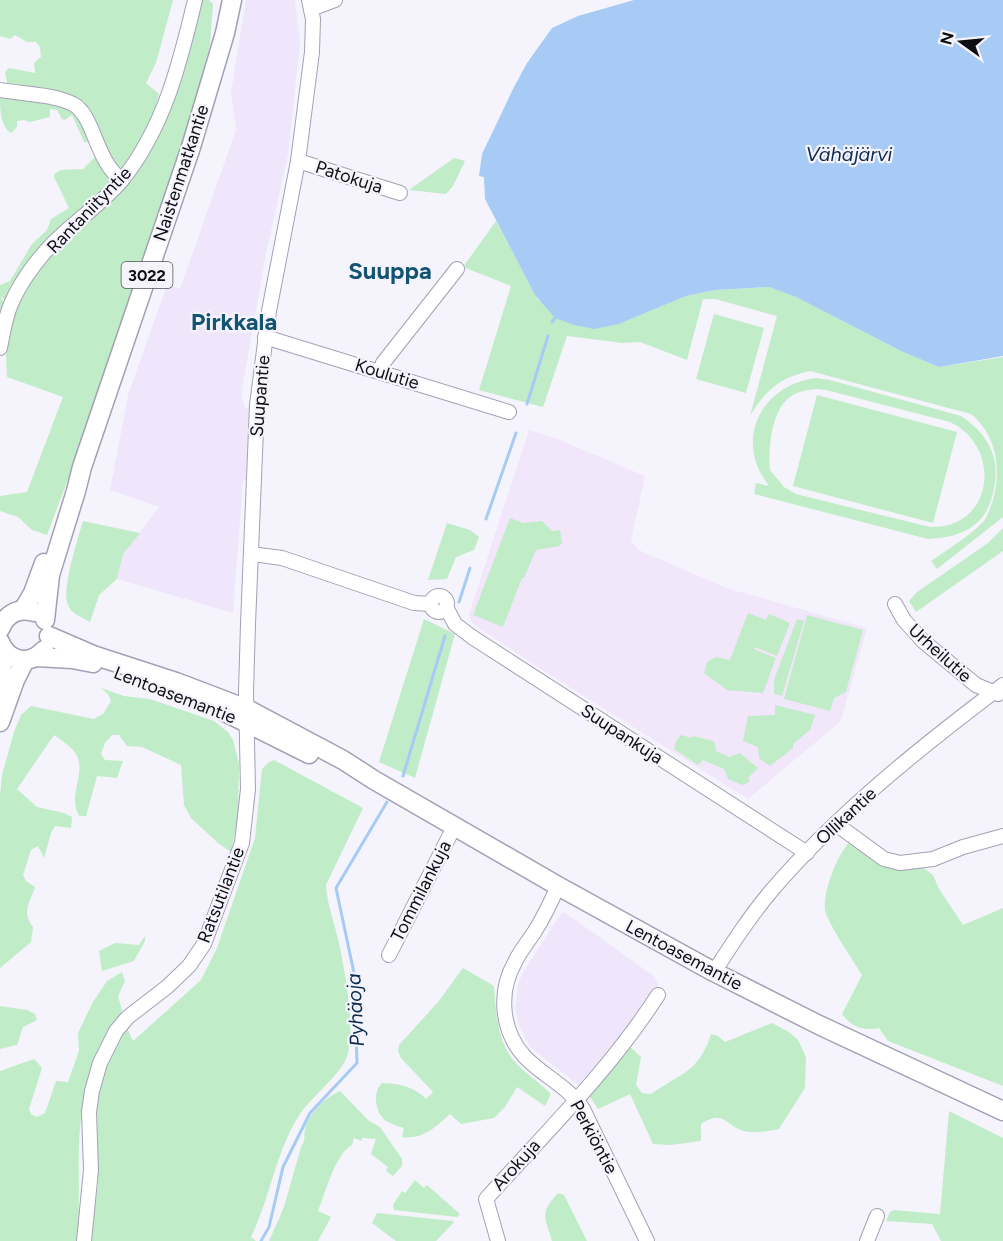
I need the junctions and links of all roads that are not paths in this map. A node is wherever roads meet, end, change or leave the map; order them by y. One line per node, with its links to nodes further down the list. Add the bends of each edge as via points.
1 (195, 0): 9 (street, Rantaniityntie, via 164,109 149,142)
2 (224, 0): 6 (main road, Naistenmatkantie)
3 (232, 0): 6 (main road, Naistenmatkantie / 3022)
4 (336, 0): 5 (street)
5 (310, 5): 8 (street, Suupantie, via 314,31)
6 (210, 83): 16 (main road, Naistenmatkantie / 3022)
7 (0, 90): 9 (street, via 58,99 75,106 83,112 112,173)
8 (297, 161): 10 (street, Patokuja); 12 (street, Suupantie)
9 (122, 180): 13 (street, Rantaniityntie, via 62,234 32,269 11,303)
10 (400, 193)
11 (457, 269): 14 (street)
12 (265, 337): 14 (street, Koulutie); 17 (street, Suupantie)
13 (0, 348)
14 (380, 372): 15 (street, Koulutie)
15 (509, 412)
16 (82, 467): 19 (main road, Naistenmatkantie / 3022, via 36,584); 20 (main road, Naistenmatkantie / 3022, via 50,575)
17 (252, 554): 25 (street, Suupantie); 30 (street, Suupankuja, via 282,558 414,603 431,604 441,596 455,624 472,637)
18 (895, 604): 23 (street, Urheilutie, via 923,641 976,685)
19 (8, 617): 20 (main road, 3022, via 35,613)
20 (47, 628): 22 (main road, 3022, via 46,648); 25 (main road, Lentoasemantie, via 93,655 176,682)
21 (1, 646): 22 (main road, via 13,658); 24 (main road)
22 (31, 659): 25 (main road, Lentoasemantie, via 92,663); 26 (main road, 3022, via 15,680)
23 (1000, 691): 27 (street, Ollikantie, via 959,717)
24 (0, 692)
25 (248, 716): 28 (main road, Lentoasemantie, via 343,760); 38 (street, Ratsutilantie, via 248,789 242,843 204,944 183,972 128,1017 107,1047 95,1078 89,1112 90,1170)
26 (0, 722)
27 (836, 824): 29 (street, via 884,859 900,863 933,859); 30 (street, Ollikantie)
28 (454, 827): 31 (main road, Lentoasemantie); 32 (street, Tommilankuja)
29 (1003, 836)
30 (807, 853): 33 (street, Ollikantie, via 747,921)
31 (558, 886): 33 (main road, Lentoasemantie); 35 (street, Perkiöntie, via 508,976 505,1013 517,1048)
32 (389, 955)
33 (714, 972): 36 (main road, Lentoasemantie)
34 (658, 995): 35 (street, via 637,1028)
35 (576, 1099): 39 (street, Arokuja, via 486,1199); 40 (street, Perkiöntie)
36 (1003, 1111)
37 (877, 1216): 41 (street)
38 (84, 1241)
39 (498, 1241)
40 (647, 1241)
41 (867, 1241)

